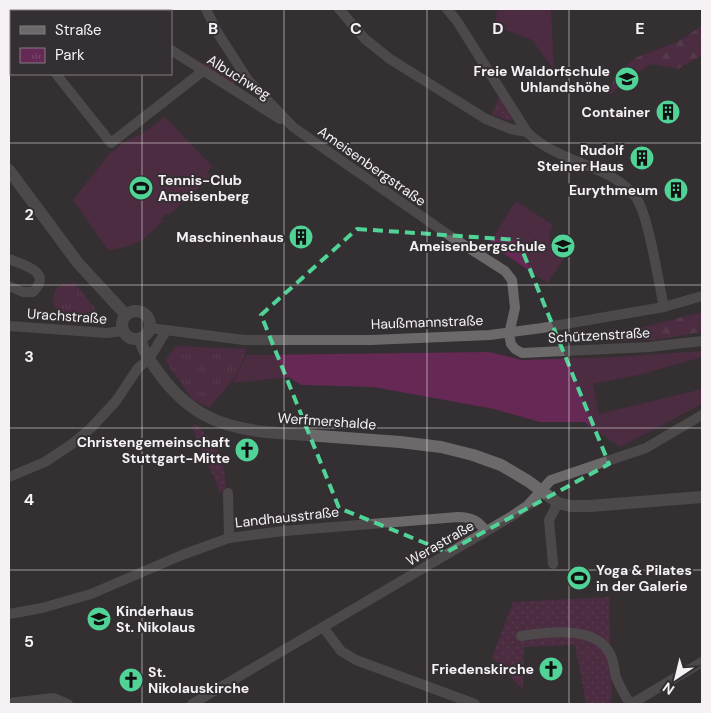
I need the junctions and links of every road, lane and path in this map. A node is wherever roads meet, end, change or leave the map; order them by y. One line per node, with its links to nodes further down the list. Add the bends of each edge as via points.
1 (206, 9): 7 (street, Ameisenbergstraße, via 248,80)
2 (339, 9): 8 (street, via 364,39 390,59 486,119)
3 (447, 9): 8 (street)
4 (172, 51): 5 (street, Albuchweg)
5 (202, 71): 6 (street, via 111,143); 7 (street, Albuchweg)
6 (57, 75)
7 (293, 127): 19 (street, Ameisenbergstraße, via 505,271 512,280 515,308)
8 (528, 132): 13 (street, via 552,151 613,176 635,197 644,216)
9 (9, 170): 14 (street, via 78,263)
10 (9, 259): 11 (street, via 33,268 40,282 33,292)
11 (9, 286)
12 (702, 296): 13 (street, Haußmannstraße)
13 (664, 307): 19 (street, Haußmannstraße)
14 (126, 315): 16 (street, via 135,311 145,314); 17 (street)
15 (9, 326): 17 (street, Urachstraße, via 107,333)
16 (150, 328): 18 (street, Haußmannstraße); 20 (street)
17 (122, 330): 20 (street, via 129,338)
18 (166, 331): 19 (street, Haußmannstraße, via 244,340 371,340); 22 (street)
19 (509, 334): 21 (street, Schützenstraße, via 511,344 522,353)
20 (140, 340): 22 (street, Werfmershalde)
21 (702, 341)
22 (149, 359): 24 (street, via 138,368 116,401 81,437 45,462); 25 (street, Werfmershalde, via 186,402 228,426 441,446 501,466)
23 (702, 415): 25 (street, Werastraße, via 646,448 551,480)
24 (9, 477)
25 (541, 490): 28 (street); 29 (street, Werastraße, via 528,505)
26 (228, 493): 30 (street)
27 (702, 497): 28 (street, via 590,506)
28 (558, 504): 31 (street, via 549,520)
29 (486, 531): 30 (street, Landhausstraße, via 479,522 458,516); 33 (street, Werastraße)
30 (230, 538): 32 (street, Landhausstraße, via 92,594)
31 (553, 564)
32 (9, 614)
33 (323, 627): 38 (street, Werastraße); 39 (street, via 341,651 356,660)
34 (521, 636): 40 (street, via 549,631 577,634 604,646 610,653 618,682)
35 (702, 662): 40 (street)
36 (9, 703): 37 (street, via 54,698)
37 (68, 704)
38 (192, 704)
39 (475, 704)
40 (631, 704)

